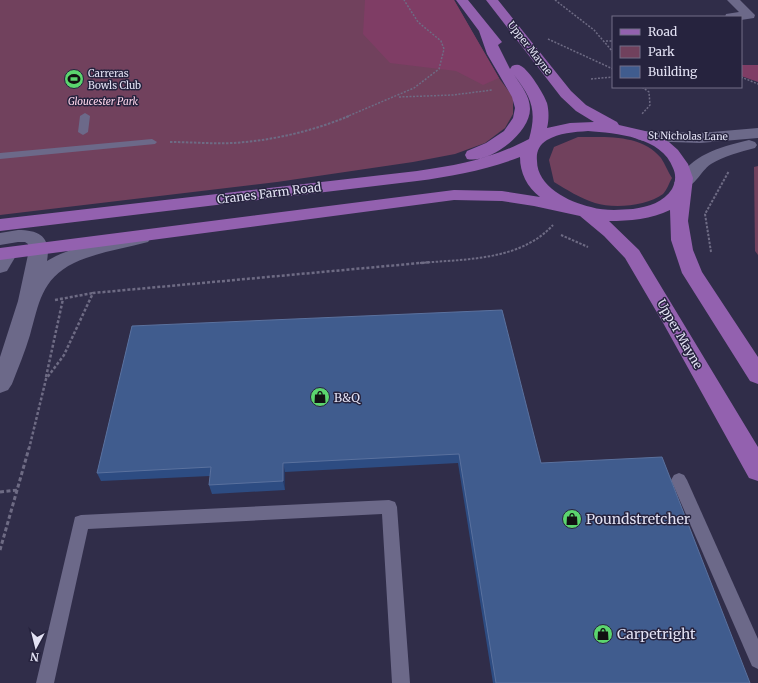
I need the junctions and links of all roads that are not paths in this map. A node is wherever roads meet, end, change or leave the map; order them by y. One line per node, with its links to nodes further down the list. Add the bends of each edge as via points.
1 (462, 0): 6 (main road, Upper Mayne)
2 (492, 0): 10 (main road, Upper Mayne, via 572,101 600,120)
3 (733, 0): 4 (street)
4 (754, 15): 5 (street)
5 (742, 16)
6 (486, 31): 12 (main road, Upper Mayne, via 524,77 540,102 542,116); 16 (main road, via 494,55 516,89 522,105 519,120 508,137 486,150 456,160)
7 (85, 116): 8 (lane)
8 (83, 132)
9 (758, 133): 10 (street, St Nicholas Lane, via 715,138)
10 (636, 134): 12 (main road, via 603,127 575,127 549,133); 15 (main road, via 662,146 678,161 685,177)
11 (152, 142): 14 (lane)
12 (535, 142): 16 (main road, Cranes Farm Road, via 506,157 458,169); 17 (main road, via 528,152 527,162 535,181 552,197)
13 (758, 144): 15 (street, St Nicholas Lane, via 728,150 704,161)
14 (0, 156)
15 (683, 184): 17 (main road, via 664,207 652,211 622,216); 25 (main road, via 678,226 684,256 692,273)
16 (280, 192): 18 (main road, Cranes Farm Road)
17 (583, 211): 20 (main road, via 519,197 477,194); 27 (main road, Upper Mayne, via 611,232 632,254)
18 (76, 216): 19 (main road, Cranes Farm Road); 21 (main road, via 35,228)
19 (0, 225)
20 (154, 235): 22 (main road); 24 (street, via 67,259 47,271)
21 (22, 236): 22 (street, via 37,240); 23 (main road)
22 (39, 250): 23 (main road); 24 (street)
23 (2, 253)
24 (31, 295): 26 (street)
25 (758, 375)
26 (0, 384)
27 (758, 470)
28 (679, 480): 29 (lane)
29 (758, 660)
30 (45, 683): 31 (lane, via 81,522 389,507)
31 (401, 683)

